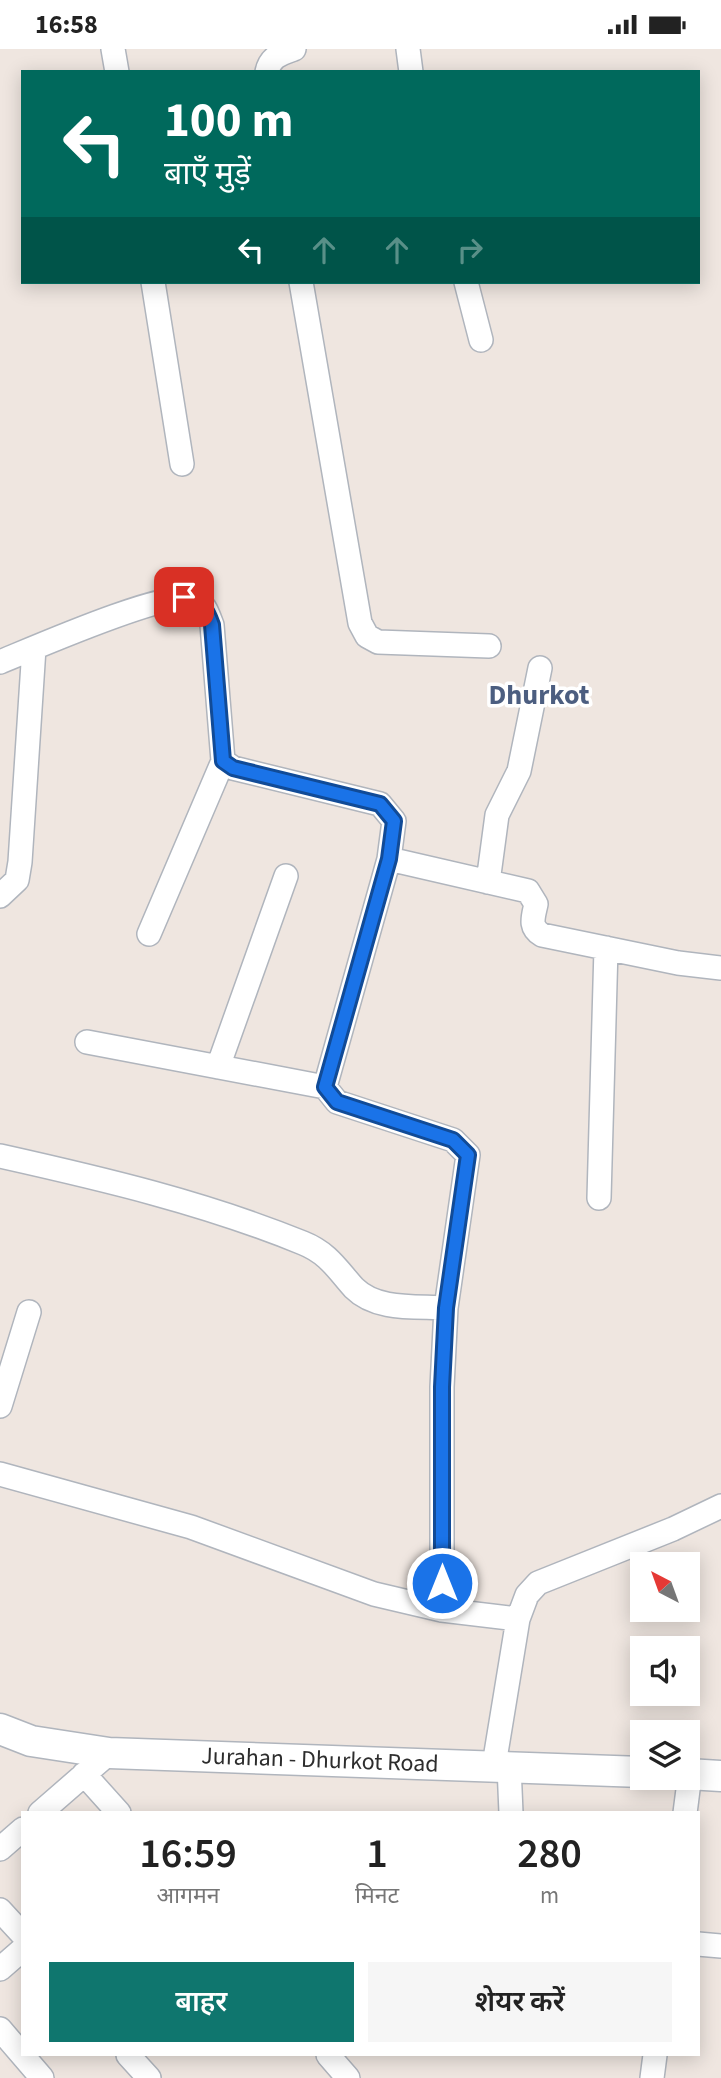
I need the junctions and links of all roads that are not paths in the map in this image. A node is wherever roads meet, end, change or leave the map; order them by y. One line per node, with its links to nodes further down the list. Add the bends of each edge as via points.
1 (113, 49): 4 (street)
2 (294, 49): 5 (street, via 269,62)
3 (408, 49): 6 (street)
4 (117, 70)
5 (267, 70)
6 (411, 70)
7 (153, 284): 11 (street)
8 (301, 284): 12 (street, via 360,623 367,636 378,642)
9 (467, 284): 10 (street)
10 (481, 340)
11 (182, 464)
12 (489, 646)
13 (34, 648): 14 (street); 16 (street, via 156,603 184,597 197,600 212,625); 20 (street, via 20,862 17,880)
14 (0, 662)
15 (540, 669): 19 (street, via 519,771 497,815)
16 (223, 761): 17 (street, via 233,768 380,804 394,821); 21 (street)
17 (389, 859): 19 (street); 26 (street)
18 (286, 876): 25 (street)
19 (488, 882): 22 (street, via 528,891 536,904 532,923 542,935)
20 (0, 896)
21 (149, 934)
22 (606, 948): 23 (street); 28 (street)
23 (721, 968)
24 (88, 1042): 25 (street)
25 (219, 1067): 26 (street)
26 (325, 1087): 29 (street, via 337,1102 453,1140 468,1155)
27 (0, 1156): 29 (street, via 101,1178 261,1227 324,1254 370,1299 388,1305)
28 (599, 1198)
29 (446, 1308): 34 (street)
30 (29, 1313): 31 (street)
31 (0, 1406)
32 (0, 1474): 34 (street, via 191,1527 374,1594)
33 (721, 1506): 35 (street, via 538,1583 527,1595)
34 (442, 1611): 35 (street)
35 (518, 1619): 38 (street)
36 (0, 1729): 37 (street, Jurahan - Dhurkot Road, via 31,1741)
37 (109, 1753): 38 (street, Jurahan - Dhurkot Road); 40 (street)
38 (502, 1765): 39 (street, Jurahan - Dhurkot Road); 46 (street)
39 (630, 1771)
40 (85, 1774): 44 (street); 45 (street)
41 (700, 1775): 42 (street)
42 (721, 1776)
43 (687, 1790): 47 (street)
44 (42, 1811)
45 (117, 1811)
46 (511, 1811)
47 (685, 1811)
48 (21, 1831): 49 (street)
49 (0, 1849)
50 (0, 1910): 51 (street)
51 (21, 1933)
52 (700, 1944): 53 (street)
53 (721, 1946)
54 (21, 1951): 55 (street)
55 (0, 1969)
56 (0, 2029): 57 (street)
57 (21, 2054)
58 (23, 2056): 62 (street)
59 (129, 2056): 63 (street)
60 (329, 2056): 64 (street)
61 (655, 2056): 65 (street)
62 (41, 2078)
63 (149, 2078)
64 (348, 2078)
65 (652, 2078)

